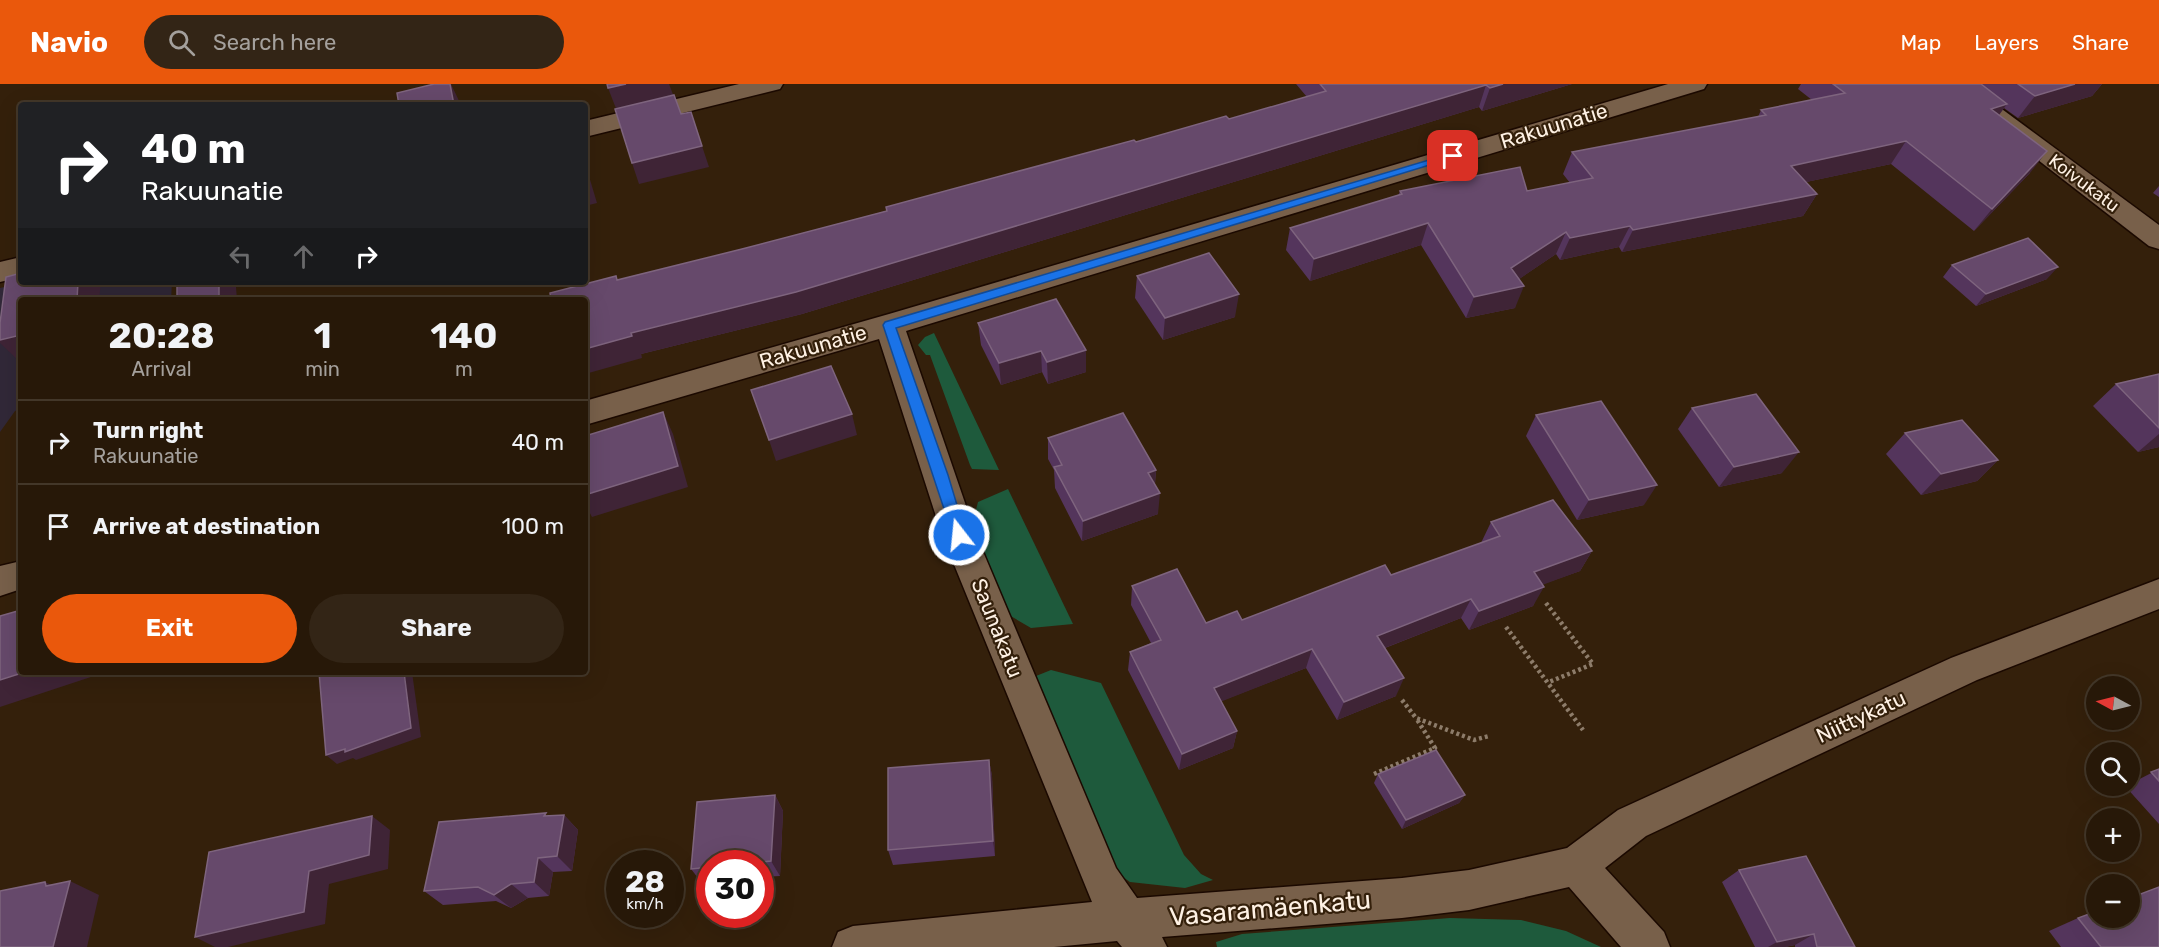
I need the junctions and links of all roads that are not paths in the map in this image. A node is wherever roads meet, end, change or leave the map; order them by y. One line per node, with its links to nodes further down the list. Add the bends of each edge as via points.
1 (771, 84): 4 (street)
2 (1695, 84): 8 (street, Rakuunatie)
3 (1952, 84): 5 (street, Koivukatu)
4 (588, 128)
5 (2159, 239)
6 (18, 268): 7 (street)
7 (0, 272)
8 (889, 325): 9 (street, Rakuunatie); 14 (street, Saunakatu, via 959,535 1102,882)
9 (588, 412)
10 (18, 576): 11 (street)
11 (0, 581)
12 (2159, 594): 13 (street, Niittykatu, via 1964,669 1632,823)
13 (1576, 866): 14 (street, Vasaramäenkatu, via 1469,890); 16 (street)
14 (1138, 933): 15 (street, Vasaramäenkatu)
15 (853, 947)
16 (1648, 947)

